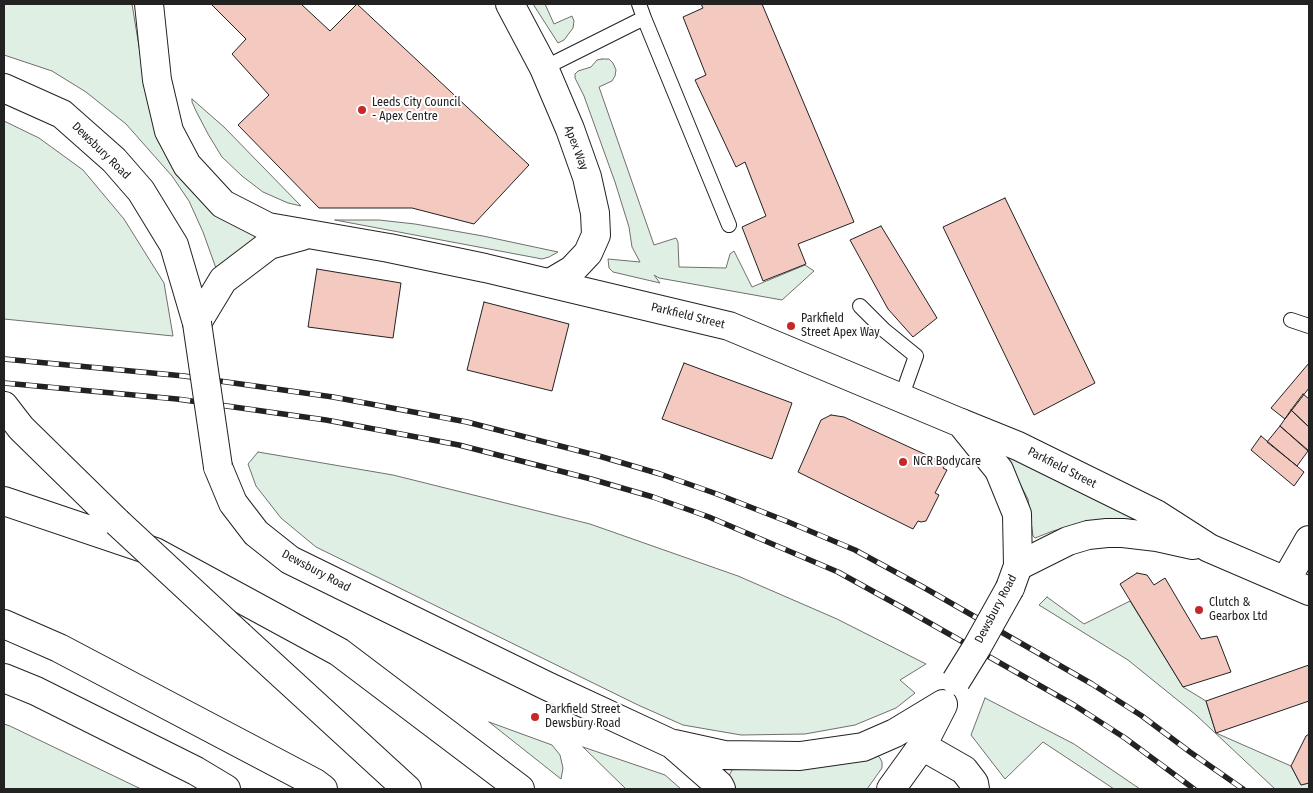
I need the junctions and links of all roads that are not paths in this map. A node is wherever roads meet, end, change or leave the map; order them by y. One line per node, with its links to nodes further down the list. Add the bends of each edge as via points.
1 (149, 4): 8 (main road, Parkfield Street, via 157,80 169,131 187,165 223,204 268,227)
2 (510, 4): 5 (main road, Apex Way)
3 (639, 4): 4 (lane)
4 (644, 18): 5 (lane); 7 (lane)
5 (544, 68): 9 (main road, Apex Way, via 587,176 596,235 588,252 572,270)
6 (4, 88): 12 (main road, Dewsbury Road, via 62,114 114,160 141,191 174,245)
7 (729, 225)
8 (308, 234): 9 (main road, Parkfield Street); 12 (main road, via 269,246 223,280)
9 (550, 283): 14 (main road, Parkfield Street, via 729,326)
10 (860, 306): 14 (lane, via 916,356)
11 (1291, 320): 13 (lane)
12 (197, 323): 25 (main road, Dewsbury Road, bridge, via 218,467 233,503 256,533 290,560)
13 (1309, 326)
14 (900, 398): 16 (main road, Parkfield Street)
15 (4, 406): 29 (main road, bridge, via 21,428 125,529)
16 (961, 423): 19 (main road, Parkfield Street, via 1018,446 1147,510); 20 (main road, Dewsbury Road, via 999,470 1017,514)
17 (4, 501): 30 (main road, via 155,552 340,652)
18 (1309, 540): 21 (main road)
19 (1209, 548): 20 (main road, Parkfield Street, via 1123,533 1088,535 1068,541); 21 (main road, Parkfield Street)
20 (1014, 577): 24 (main road, Dewsbury Road, bridge)
21 (1298, 585)
22 (4, 624): 28 (main road, via 59,648)
23 (4, 678): 27 (main road, via 196,771)
24 (950, 693): 25 (main road, via 895,733 863,747 800,756 724,755); 26 (main road, Dewsbury Road)
25 (672, 744): 31 (main road, Dewsbury Road)
26 (922, 746): 32 (main road, Dewsbury Road); 33 (main road, via 964,770)
27 (226, 789)
28 (323, 789)
29 (407, 789)
30 (520, 789)
31 (721, 789)
32 (891, 789)
33 (975, 789)

